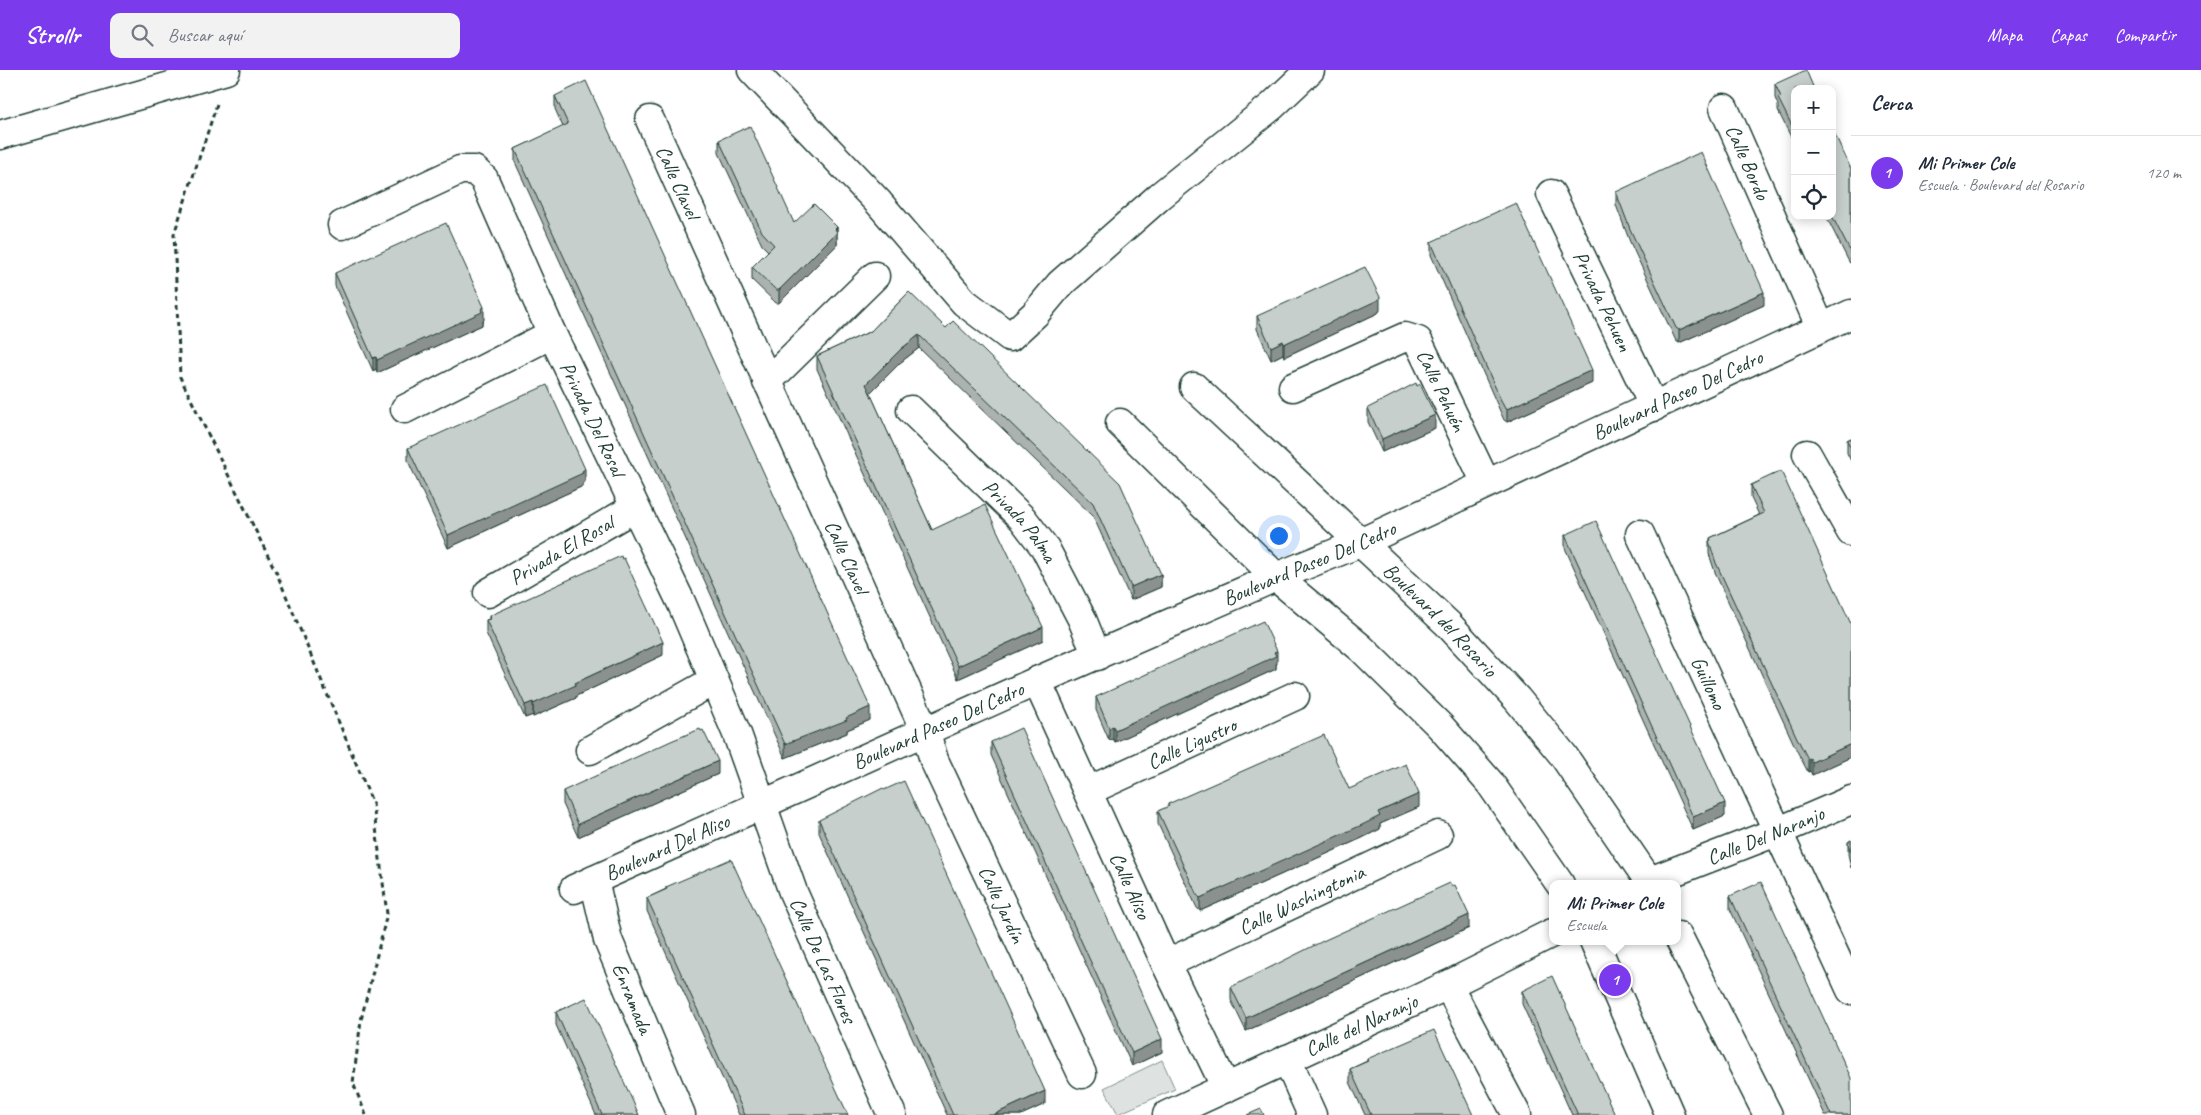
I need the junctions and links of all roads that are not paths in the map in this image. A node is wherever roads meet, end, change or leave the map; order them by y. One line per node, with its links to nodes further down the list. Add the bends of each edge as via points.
1 (226, 70): 6 (street)
2 (752, 70): 3 (street, via 879,202 964,302 1010,337 1060,284 1160,196 1272,106)
3 (1310, 70)
4 (1724, 108): 11 (street, Calle Bordo)
5 (650, 120): 13 (street, Calle Clavel)
6 (0, 135)
7 (1551, 194): 16 (street, Privada Pehuen)
8 (342, 225): 12 (street, Privada Del Rosal, via 460,170 474,170 484,180)
9 (875, 276): 13 (street)
10 (1851, 314): 11 (street, Boulevard Paseo Del Cedro)
11 (1820, 326): 16 (street, Boulevard Paseo Del Cedro)
12 (552, 334): 17 (street); 22 (street, Privada Del Rosal)
13 (766, 382): 32 (street, Calle Clavel)
14 (1194, 386): 25 (street, Boulevard del Rosario)
15 (1293, 387): 21 (street, Calle Pehuén, via 1405,337 1412,338 1418,341)
16 (1654, 406): 21 (street, Boulevard Paseo Del Cedro)
17 (405, 409)
18 (911, 410): 28 (street, Privada Palma, via 1023,519 1045,548 1082,619)
19 (1120, 423): 26 (street)
20 (1807, 454): 23 (street)
21 (1486, 483): 25 (street, Boulevard Paseo Del Cedro)
22 (634, 508): 27 (street, Privada El Rosal); 29 (street, Privada Del Rosal, via 681,602)
23 (1850, 526)
24 (1640, 534): 37 (street, Guillomo)
25 (1360, 543): 26 (street, Boulevard Paseo Del Cedro); 40 (street, Boulevard del Rosario, via 1448,624 1517,699 1563,755)
26 (1276, 577): 28 (street, Boulevard Paseo Del Cedro); 39 (street, via 1361,648 1440,726 1490,783)
27 (488, 593)
28 (1097, 656): 30 (street, Boulevard Paseo Del Cedro)
29 (713, 681): 33 (street); 36 (street, Privada Del Rosal, via 737,734)
30 (1037, 681): 32 (street, Boulevard Paseo Del Cedro); 34 (street, Calle Aliso)
31 (1295, 696): 34 (street, Calle Ligustro)
32 (926, 733): 36 (street, Boulevard Paseo Del Cedro); 50 (street, Calle Jardín, via 934,760)
33 (590, 750)
34 (1088, 791): 46 (street, Calle Aliso)
35 (1851, 800): 37 (street, Calle Del Naranjo)
36 (762, 804): 42 (street, Boulevard Del Aliso); 53 (street, Calle De Las Flores, via 793,892)
37 (1779, 831): 41 (street, Calle Del Naranjo); 48 (street, Guillomo)
38 (1438, 835): 46 (street, Calle Washingtonia)
39 (1557, 880)
40 (1650, 880)
41 (1656, 880)
42 (584, 884): 52 (street, Enramada)
43 (1549, 934): 47 (street, Calle del Naranjo)
44 (1681, 942): 58 (street)
45 (1596, 945): 57 (street)
46 (1166, 964): 51 (street, Calle Aliso)
47 (1448, 985): 49 (street, Calle del Naranjo); 56 (street)
48 (1851, 990)
49 (1287, 1059): 51 (street, Calle del Naranjo); 55 (street)
50 (1082, 1074)
51 (1226, 1088): 54 (street, Calle del Naranjo)
52 (681, 1115)
53 (892, 1115)
54 (1167, 1115)
55 (1312, 1115)
56 (1517, 1115)
57 (1670, 1115)
58 (1768, 1115)

